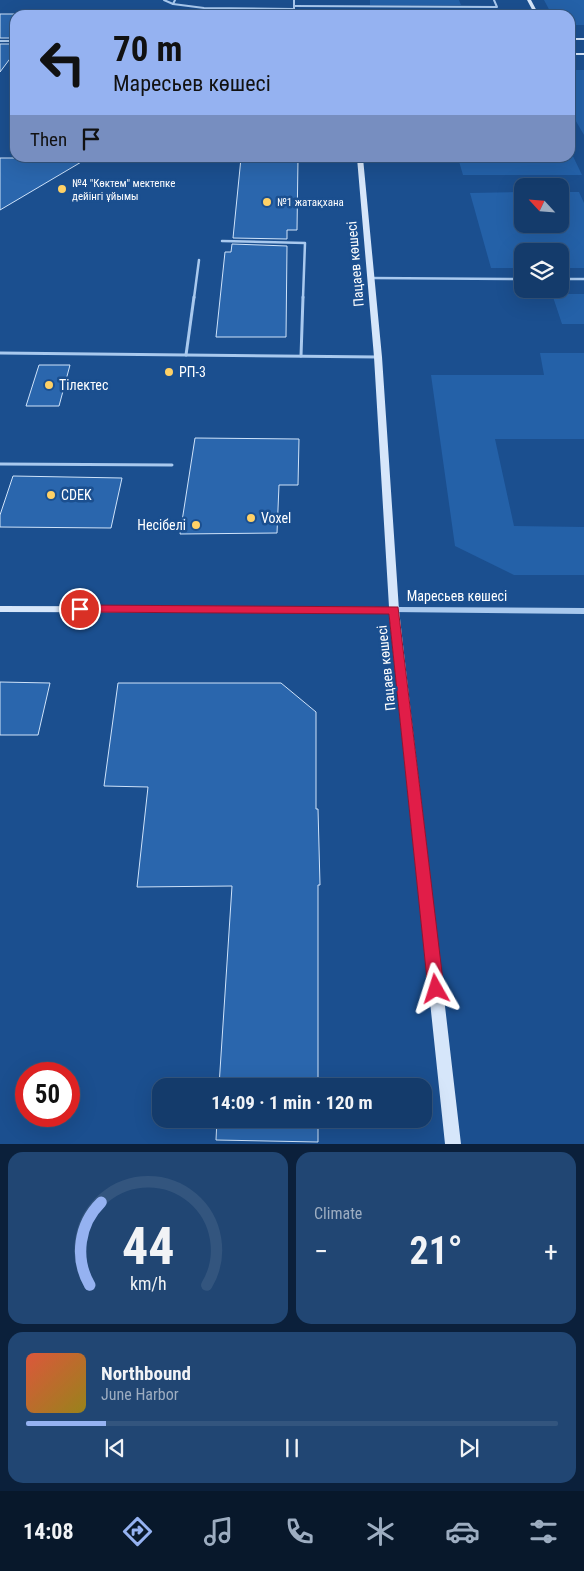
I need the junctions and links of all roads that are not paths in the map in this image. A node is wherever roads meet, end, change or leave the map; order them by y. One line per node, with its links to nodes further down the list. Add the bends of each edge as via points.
1 (164, 0): 5 (lane)
2 (175, 0): 5 (lane)
3 (294, 0): 6 (lane)
4 (494, 0): 6 (lane, via 497,7)
5 (173, 4): 6 (lane, via 204,8)
6 (294, 7)
7 (360, 162): 10 (main road, Пацаев көшесі)
8 (222, 242): 16 (lane, via 305,243)
9 (200, 260): 15 (lane)
10 (371, 278): 11 (lane); 17 (main road, Пацаев көшесі)
11 (514, 279)
12 (569, 279): 13 (lane)
13 (584, 279)
14 (0, 353): 15 (lane)
15 (186, 355): 16 (lane)
16 (301, 356): 17 (lane)
17 (378, 357): 21 (main road, Пацаев көшесі)
18 (0, 464): 19 (lane)
19 (172, 465)
20 (0, 609): 21 (main road, Маресьев көшесі)
21 (394, 610): 22 (street, Маресьев көшесі); 23 (main road, Пацаев көшесі)
22 (584, 611)
23 (453, 1144)

